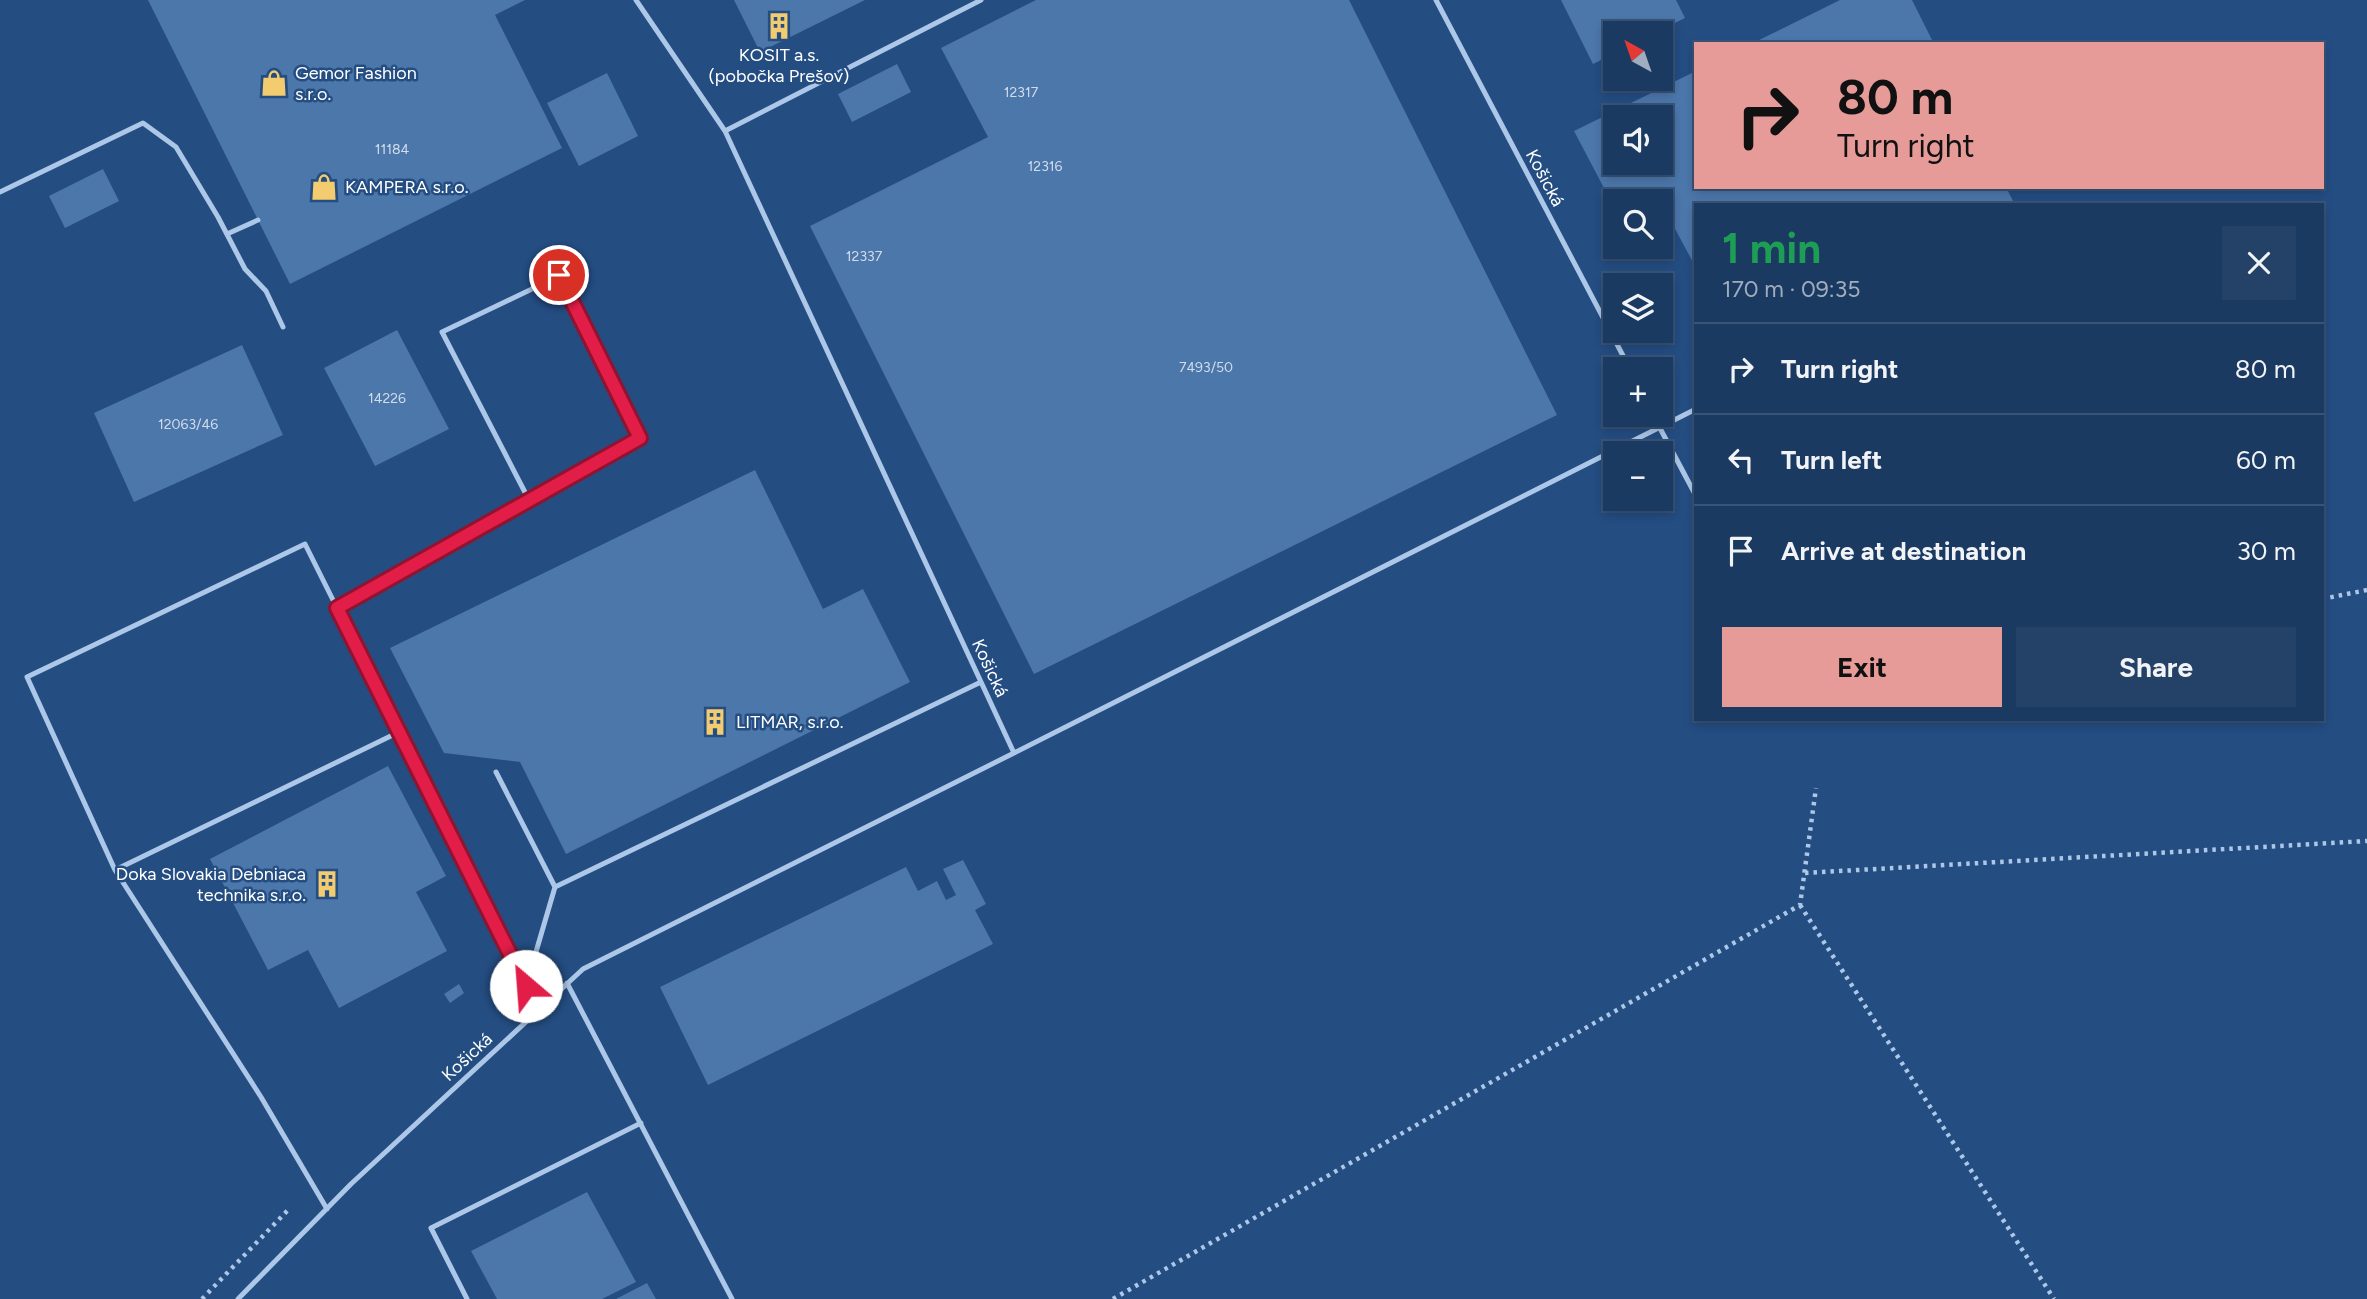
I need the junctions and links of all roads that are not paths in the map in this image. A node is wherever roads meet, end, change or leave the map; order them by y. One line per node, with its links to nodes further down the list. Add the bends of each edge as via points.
1 (636, 0): 4 (lane, Košická)
2 (981, 0): 4 (lane)
3 (1436, 0): 9 (lane, Košická)
4 (725, 131): 16 (lane, Košická)
5 (0, 192): 7 (lane, via 142,122 176,147)
6 (258, 220): 7 (lane)
7 (228, 234): 8 (lane)
8 (283, 327)
9 (1624, 357)
10 (1694, 410): 11 (lane)
11 (1673, 420)
12 (1660, 427): 13 (lane); 18 (lane)
13 (1694, 492)
14 (529, 499): 14 (lane, via 640,438 559,275 442,332); 15 (lane)
15 (337, 608): 17 (lane); 20 (lane, via 305,544 27,677)
16 (981, 681): 18 (lane, Košická); 21 (lane)
17 (399, 732): 20 (lane); 23 (lane)
18 (1014, 753): 22 (lane, Košická, via 583,969)
19 (496, 772): 21 (lane)
20 (115, 870): 26 (lane)
21 (555, 887): 23 (lane)
22 (567, 983): 24 (lane, Košická); 25 (lane)
23 (526, 986): 24 (lane)
24 (538, 1010): 26 (lane, Košická)
25 (641, 1123): 28 (lane, via 431,1228); 29 (lane)
26 (327, 1209): 27 (lane, Košická)
27 (238, 1299)
28 (467, 1299)
29 (732, 1299)

